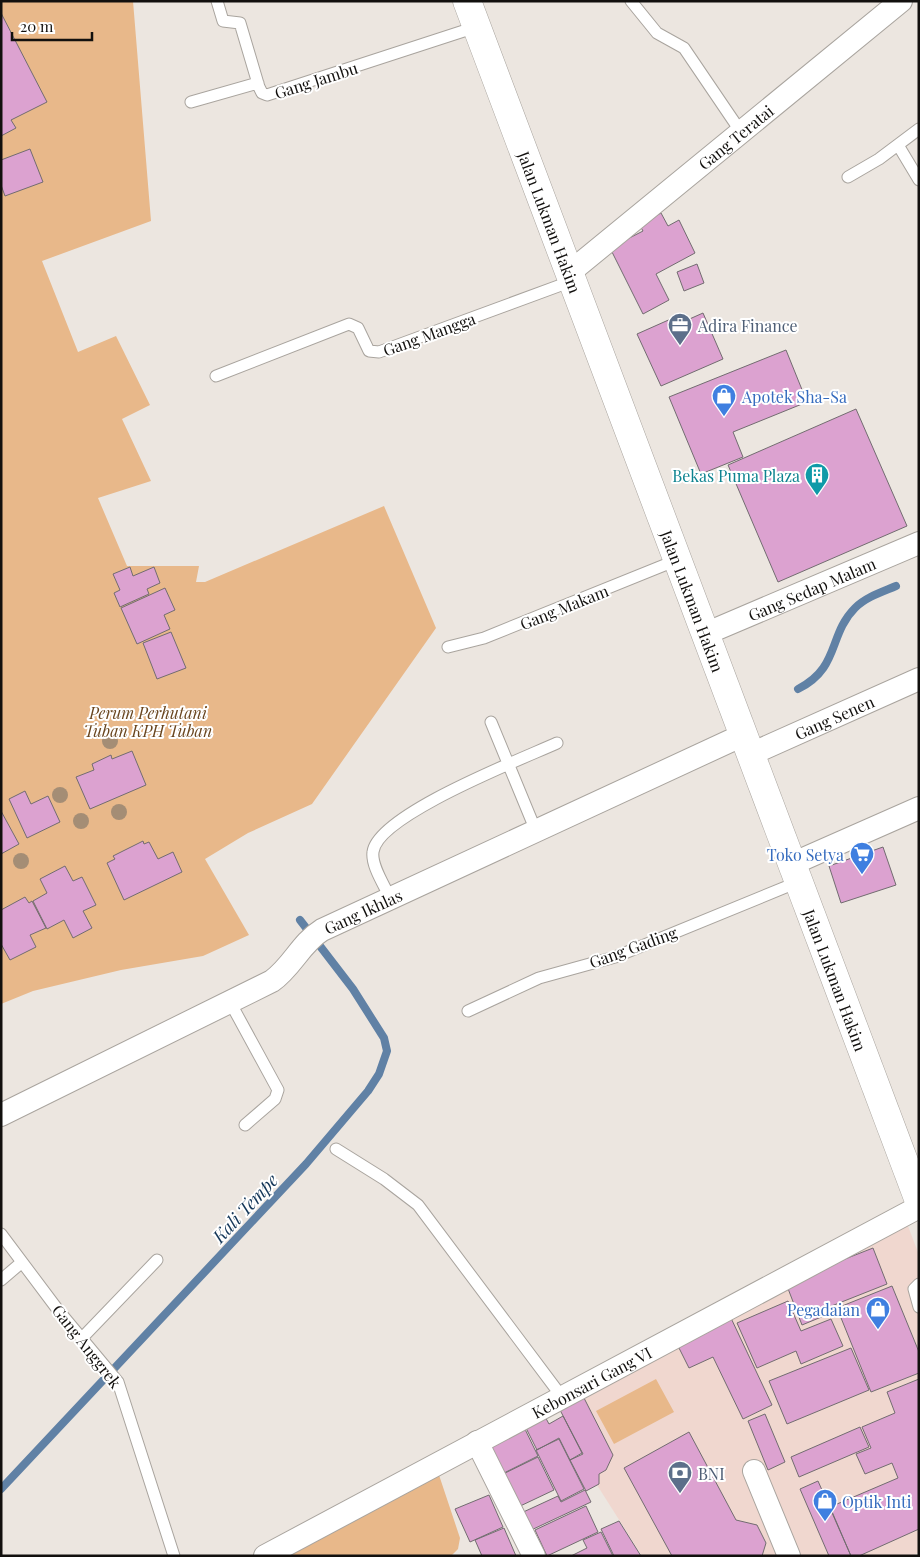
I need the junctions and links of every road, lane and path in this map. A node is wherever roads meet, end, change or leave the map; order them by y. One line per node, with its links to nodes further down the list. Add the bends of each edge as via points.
1 (217, 1): 6 (lane, Gang Jambu, via 223,21 240,23)
2 (466, 1): 5 (main road, Jalan Lukman Hakim)
3 (631, 1): 9 (lane, via 657,34 684,48)
4 (901, 1): 9 (street, Gang Teratai)
5 (476, 28): 6 (lane, Gang Jambu, via 273,95 265,95); 13 (main road, Jalan Lukman Hakim)
6 (258, 83): 7 (lane)
7 (191, 102)
8 (919, 128): 10 (lane)
9 (741, 132): 13 (street, Gang Teratai)
10 (898, 145): 11 (lane); 12 (lane)
11 (848, 177)
12 (919, 180)
13 (571, 277): 14 (lane, Gang Mangga, via 379,352 369,351 358,328 349,324); 16 (main road, Jalan Lukman Hakim)
14 (216, 376)
15 (919, 543): 17 (street, Gang Sedap Malam)
16 (678, 560): 17 (main road, Jalan Lukman Hakim); 18 (lane, Gang Makam, via 493,635)
17 (705, 634): 22 (main road, Jalan Lukman Hakim)
18 (448, 647)
19 (919, 679): 22 (street, Gang Senen)
20 (491, 722): 23 (lane)
21 (557, 743): 23 (lane)
22 (747, 745): 25 (street, Gang Ikhlas); 26 (main road, Jalan Lukman Hakim)
23 (509, 765): 25 (lane); 27 (lane, via 420,807 381,835 372,857)
24 (919, 808): 26 (street)
25 (536, 831): 27 (street, Gang Ikhlas)
26 (795, 873): 29 (lane, Gang Gading, via 614,957 539,978); 33 (main road, Jalan Lukman Hakim)
27 (390, 898): 28 (street, Gang Ikhlas, via 322,930 272,981)
28 (230, 1002): 30 (street, Gang Ikhlas); 31 (lane, via 278,1090 275,1100)
29 (468, 1011)
30 (1, 1115)
31 (245, 1126)
32 (336, 1149): 41 (lane, via 418,1205)
33 (918, 1196): 41 (street, Kebonsari Gang VI)
34 (1, 1234): 36 (lane, Gang Anggrek)
35 (157, 1260): 40 (lane)
36 (21, 1263): 37 (lane); 40 (lane, Gang Anggrek)
37 (1, 1280)
38 (919, 1284): 39 (lane, via 914,1288)
39 (919, 1307)
40 (82, 1338): 45 (lane, Gang Anggrek, via 124,1393)
41 (562, 1397): 42 (street, Kebonsari Gang VI)
42 (477, 1442): 44 (street, Kebonsari Gang VI); 46 (street)
43 (754, 1471): 47 (street)
44 (272, 1554)
45 (174, 1556)
46 (534, 1556)
47 (789, 1556)

